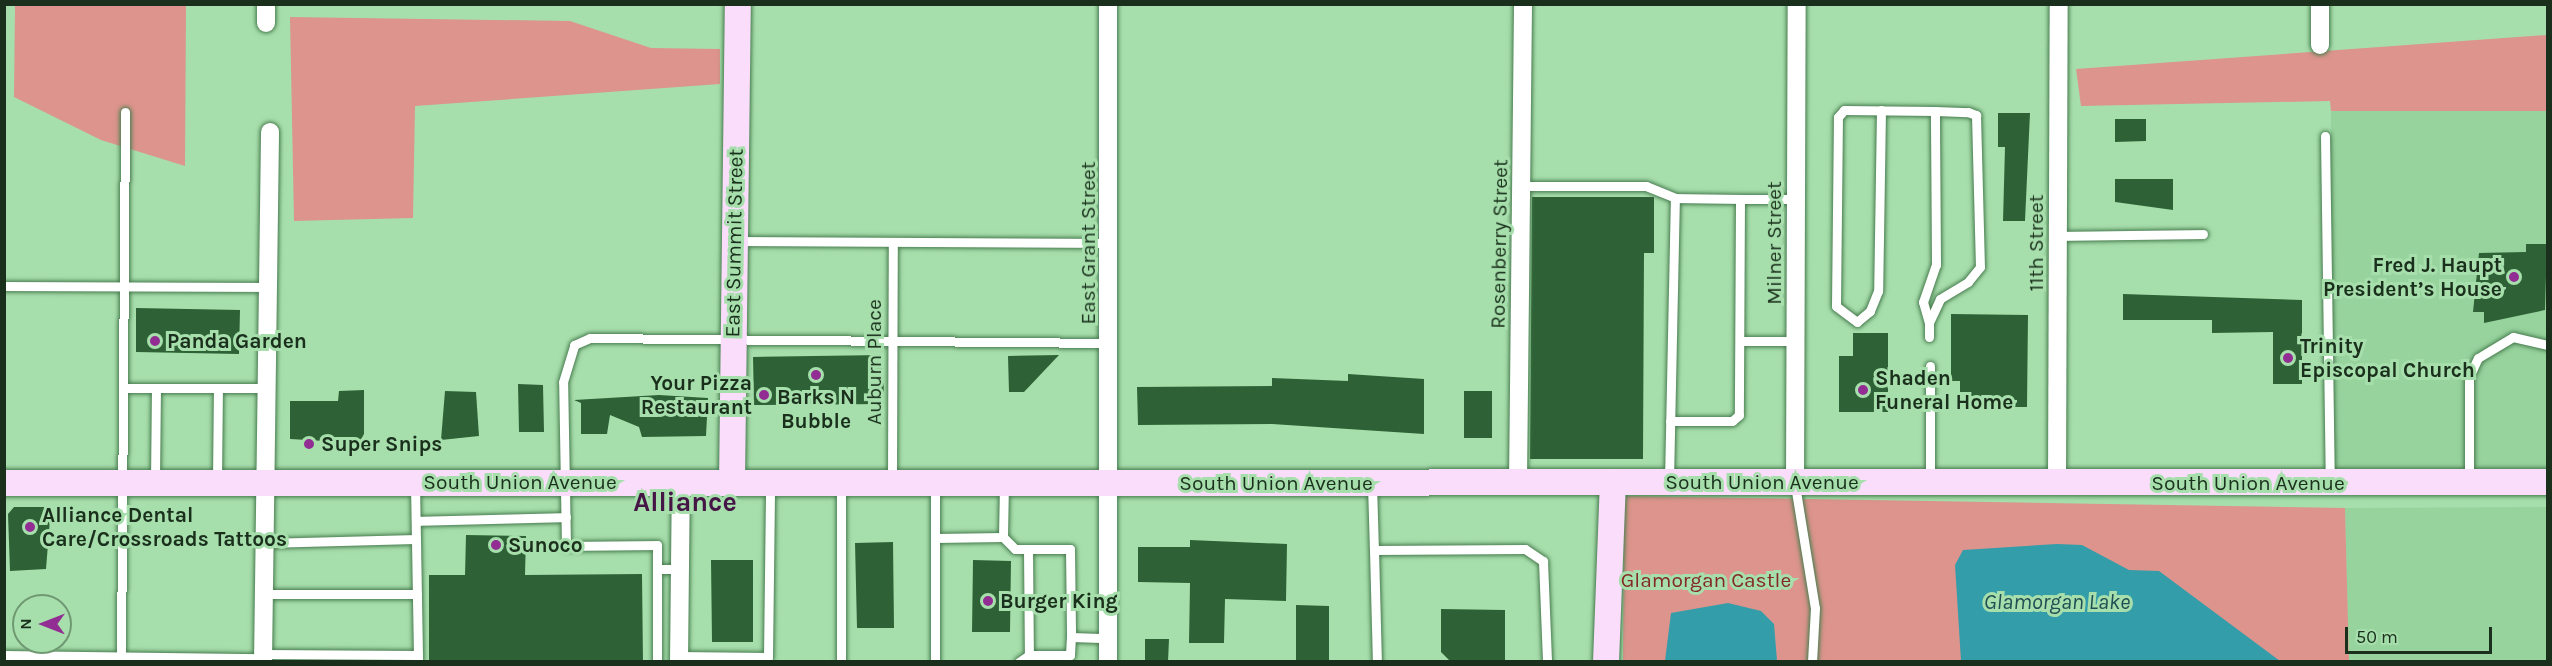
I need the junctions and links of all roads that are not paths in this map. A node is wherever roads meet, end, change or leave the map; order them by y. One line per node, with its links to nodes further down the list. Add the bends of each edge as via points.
1 (266, 4): 8 (street)
2 (738, 4): 21 (main road, East Summit Street)
3 (1108, 4): 23 (street, East Grant Street)
4 (1523, 4): 15 (street, Rosenberry Street)
5 (1797, 4): 18 (street, Milner Street)
6 (2058, 4): 20 (street, 11th Street)
7 (2320, 4): 9 (street)
8 (266, 23)
9 (2320, 45)
10 (1881, 110): 10 (lane, via 1844,110 1838,117 1836,306 1857,322 1870,311 1878,291); 11 (lane)
11 (1935, 111): 27 (lane, via 1936,265 1923,302); 27 (lane, via 1968,112 1980,123 1980,267 1968,282 1940,299)
12 (125, 112): 25 (lane)
13 (270, 132): 26 (street)
14 (2325, 135): 58 (lane)
15 (1522, 186): 16 (lane, via 1646,186); 63 (street, Rosenberry Street)
16 (1675, 198): 17 (lane); 40 (lane)
17 (1740, 199): 18 (lane); 30 (lane)
18 (1797, 199): 31 (street, Milner Street)
19 (2203, 234): 20 (lane)
20 (2058, 236): 65 (street, 11th Street)
21 (735, 241): 22 (lane); 29 (main road, East Summit Street)
22 (893, 242): 23 (lane); 33 (lane, Auburn Place)
23 (1110, 243): 32 (street, East Grant Street)
24 (4, 286): 25 (lane)
25 (124, 286): 26 (lane); 36 (lane)
26 (268, 287): 39 (street)
27 (1929, 323): 28 (lane)
28 (1929, 337)
29 (733, 340): 33 (lane); 46 (lane, via 590,338 573,345 563,382); 48 (main road, East Summit Street)
30 (1740, 341): 31 (lane); 40 (lane, via 1740,415 1732,421)
31 (1796, 341): 56 (street, Milner Street)
32 (1110, 343): 33 (lane); 54 (street, East Grant Street)
33 (892, 344): 51 (lane, Auburn Place)
34 (2547, 345): 59 (lane, via 2513,337 2478,358 2469,377)
35 (1930, 366): 57 (lane)
36 (123, 388): 37 (lane); 41 (lane)
37 (156, 388): 38 (lane); 42 (lane)
38 (218, 388): 39 (lane); 43 (lane)
39 (266, 388): 44 (street)
40 (1670, 421): 55 (lane)
41 (122, 482): 42 (main road, South Union Avenue); 61 (main road, South Union Avenue); 82 (lane)
42 (155, 482): 43 (main road, South Union Avenue)
43 (217, 482): 44 (main road, South Union Avenue)
44 (265, 482): 45 (main road, South Union Avenue); 71 (street)
45 (415, 482): 46 (main road, South Union Avenue); 67 (lane)
46 (565, 482): 47 (main road, South Union Avenue); 66 (lane)
47 (681, 482): 48 (main road, South Union Avenue); 75 (street)
48 (732, 482): 49 (main road, South Union Avenue)
49 (770, 482): 50 (main road, South Union Avenue); 85 (lane, via 768,657)
50 (841, 482): 51 (main road, South Union Avenue); 87 (lane)
51 (892, 482): 52 (main road, South Union Avenue)
52 (934, 482): 53 (main road, South Union Avenue); 69 (lane)
53 (1004, 482): 54 (main road, South Union Avenue); 68 (lane)
54 (1110, 482): 62 (main road, South Union Avenue); 79 (street, East Grant Street)
55 (1669, 482): 56 (main road, South Union Avenue); 64 (main road, South Union Avenue)
56 (1795, 482): 57 (main road, South Union Avenue); 94 (lane, via 1815,609)
57 (1930, 482): 65 (main road, South Union Avenue)
58 (2330, 482): 59 (main road, South Union Avenue); 65 (main road, South Union Avenue)
59 (2469, 482): 60 (main road, South Union Avenue)
60 (2547, 482)
61 (4, 483)
62 (1372, 483): 63 (main road, South Union Avenue); 73 (lane)
63 (1518, 483): 64 (main road, South Union Avenue)
64 (1613, 483): 93 (main road)
65 (2057, 483)
66 (566, 517): 67 (lane); 74 (lane, via 566,546 657,545)
67 (416, 520): 70 (lane)
68 (1003, 537): 69 (lane); 72 (lane, via 1015,549)
69 (934, 538): 88 (lane)
70 (416, 539): 71 (lane); 77 (lane)
71 (264, 543): 76 (street)
72 (1028, 549): 78 (lane, via 1070,549); 81 (lane)
73 (1374, 550): 91 (lane); 92 (lane, via 1525,549 1543,561)
74 (657, 569): 75 (lane); 86 (lane)
75 (680, 569): 85 (street)
76 (263, 594): 77 (lane); 83 (street)
77 (417, 594): 84 (lane)
78 (1071, 637): 79 (lane); 81 (lane, via 1070,655)
79 (1108, 638): 90 (street, East Grant Street)
80 (4, 655): 82 (lane)
81 (1029, 655): 89 (lane)
82 (121, 658): 83 (lane)
83 (263, 658): 84 (lane)
84 (418, 658)
85 (679, 659)
86 (657, 662)
87 (841, 662)
88 (935, 662)
89 (1019, 662)
90 (1108, 662)
91 (1377, 662)
92 (1547, 662)
93 (1606, 662)
94 (1812, 662)

